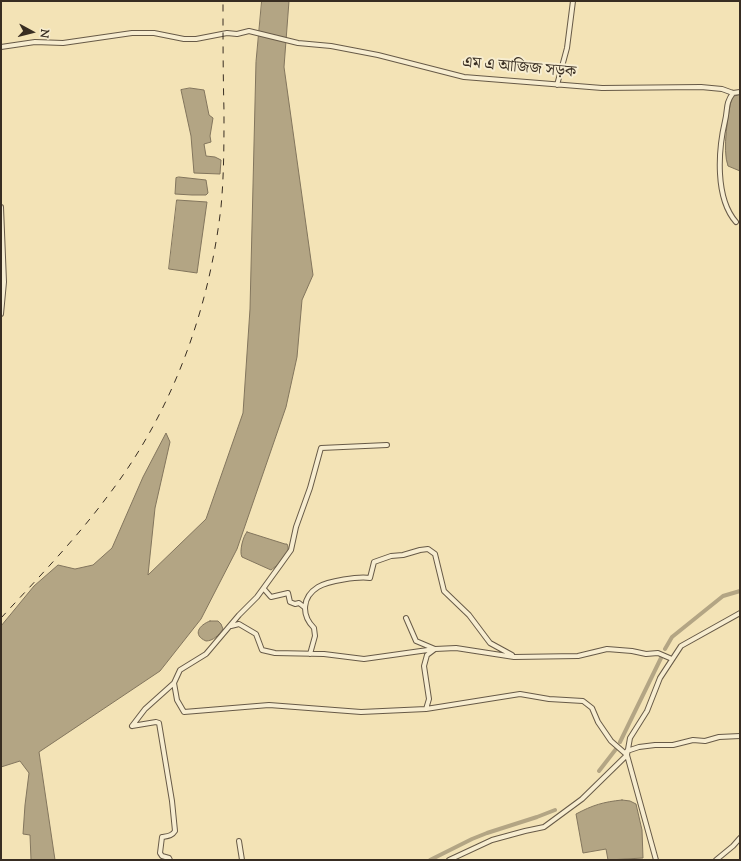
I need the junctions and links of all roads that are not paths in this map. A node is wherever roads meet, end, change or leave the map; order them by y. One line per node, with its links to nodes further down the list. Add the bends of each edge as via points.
1 (573, 1): 3 (street, via 567,48)
2 (1, 47): 3 (street, এম এ আজিজ সড়ক, via 35,42 71,42 132,33 154,33 196,39 249,31 298,43 378,55 464,77)
3 (558, 85): 5 (street, এম এ আজিজ সড়ক, via 602,88 701,87)
4 (740, 92): 5 (street, এম এ আজিজ সড়ক)
5 (733, 93): 7 (street, via 728,100 722,131 720,180 722,196)
6 (1, 206): 8 (street, via 4,282)
7 (736, 222)
8 (1, 314)
9 (388, 445): 10 (street, via 321,448 291,550)
10 (264, 589): 11 (street, via 271,598 288,593 290,602); 14 (street)
11 (304, 606): 16 (street, via 315,636); 17 (street, via 309,594 319,586 357,577 370,578 374,562 391,556 428,550 435,554 444,591 469,615 490,643)
12 (740, 613): 18 (street, via 681,646)
13 (406, 618): 15 (street, via 416,641)
14 (231, 626): 16 (street, via 239,624 256,634 262,650); 19 (street, via 206,654 180,670)
15 (435, 649): 16 (street, via 364,659); 17 (street, via 456,648); 20 (street, via 428,655 424,666 429,699)
16 (310, 654)
17 (514, 657): 18 (street, via 578,656 607,649 658,653)
18 (672, 659): 22 (street, via 660,678 647,711 630,738)
19 (174, 683): 20 (street, via 177,700 184,712 269,705 361,712); 25 (street, via 145,709 132,726 160,723 175,831 162,837 160,853)
20 (426, 709): 22 (street, via 520,694 583,701 592,708 611,741)
21 (739, 738): 22 (street, via 719,737 705,741 693,740 673,745 639,747)
22 (627, 753): 27 (street, via 582,799 544,827 492,840); 28 (street)
23 (740, 838): 29 (street)
24 (239, 841): 26 (street)
25 (170, 860)
26 (242, 860)
27 (449, 860)
28 (656, 860)
29 (716, 860)

